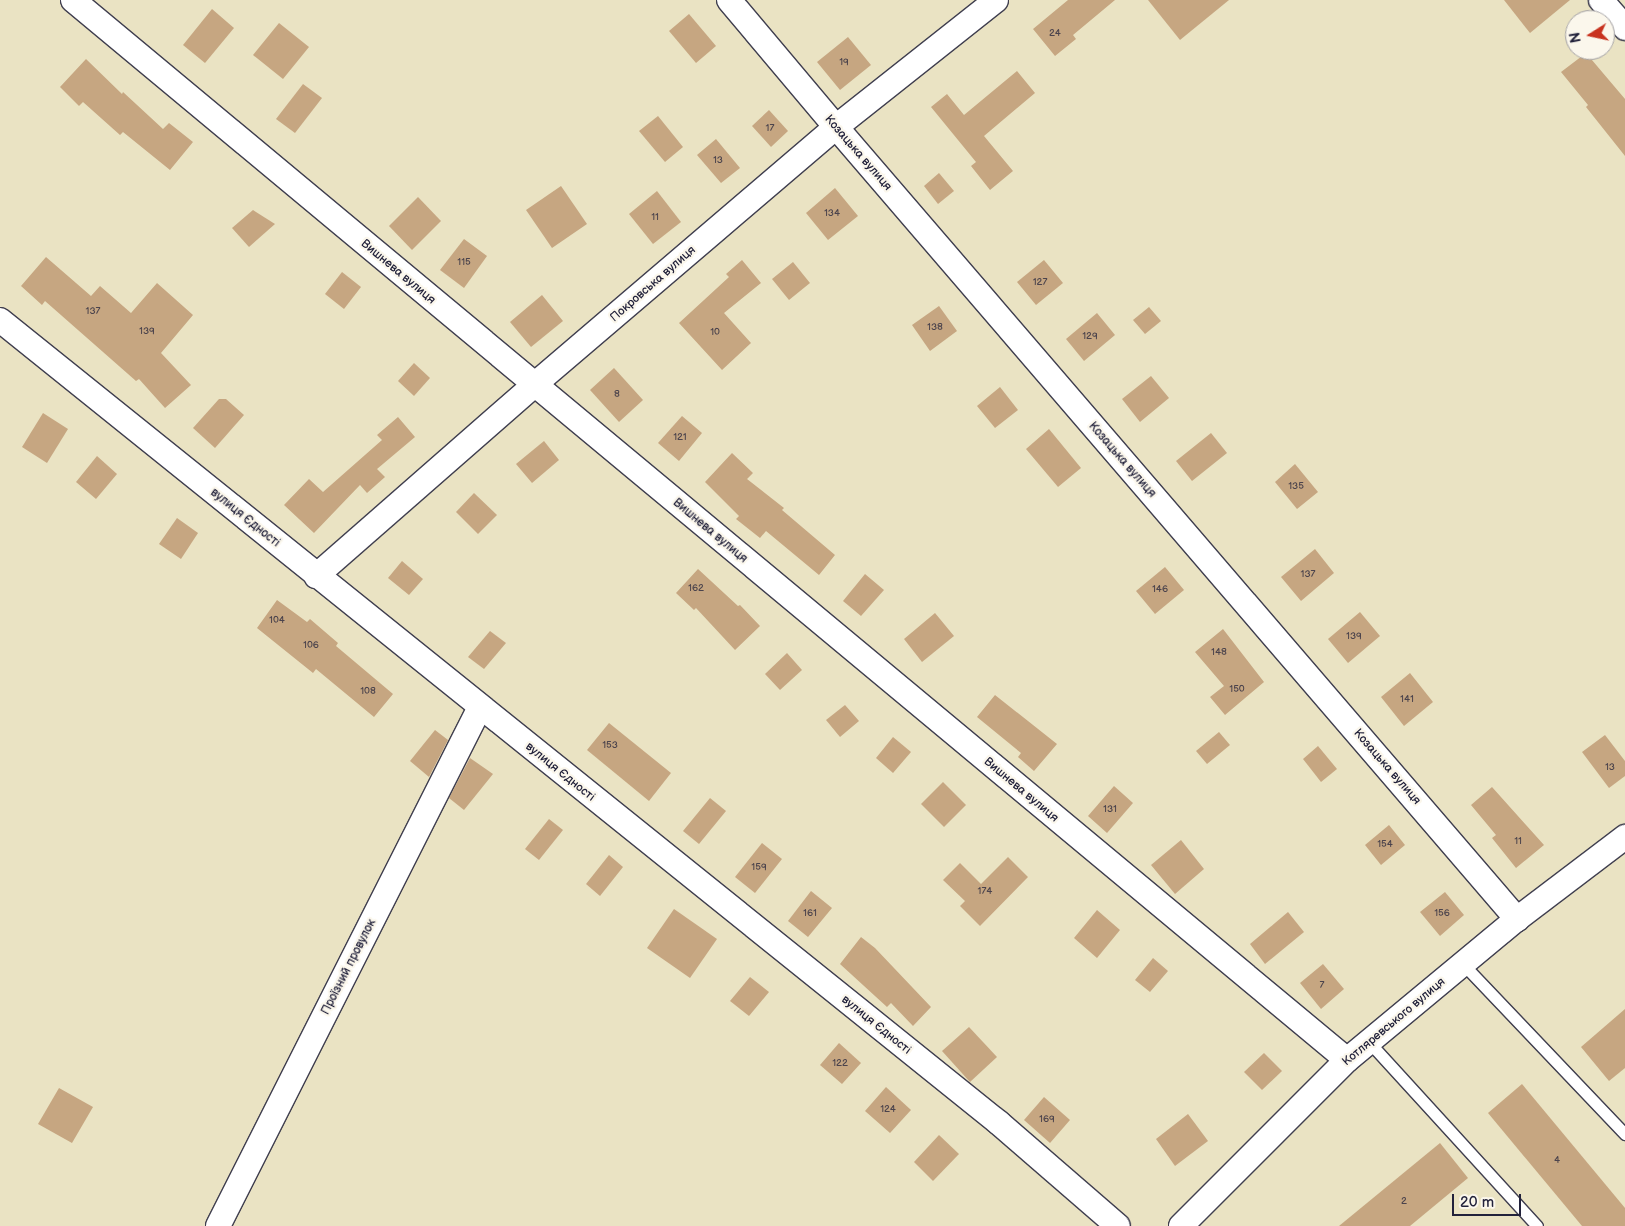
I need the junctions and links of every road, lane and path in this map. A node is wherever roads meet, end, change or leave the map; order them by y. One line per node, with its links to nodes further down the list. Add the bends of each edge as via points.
1 (74, 0): 8 (street, Вишнева вулиця)
2 (729, 0): 6 (street, Козацька вулиця)
3 (996, 0): 6 (street, Покровська вулиця)
4 (1600, 0): 5 (street)
5 (1625, 28)
6 (836, 128): 8 (street, Покровська вулиця); 12 (street, Козацька вулиця)
7 (0, 320): 9 (street, вулиця Єдності)
8 (534, 385): 9 (street, Покровська вулиця); 15 (street, Вишнева вулиця)
9 (316, 576): 10 (street, вулиця Єдності)
10 (480, 707): 17 (street, Проїзний провулок); 18 (street, вулиця Єдності, via 999,1123)
11 (1625, 838): 12 (street, Котляревського вулиця)
12 (1517, 919): 13 (street, Котляревського вулиця)
13 (1464, 964): 14 (street, Котляревського вулиця); 16 (lane)
14 (1369, 1042): 15 (street, Котляревського вулиця); 20 (lane)
15 (1347, 1060): 19 (street, Котляревського вулиця)
16 (1625, 1134)
17 (218, 1226)
18 (1118, 1226)
19 (1181, 1226)
20 (1537, 1226)

